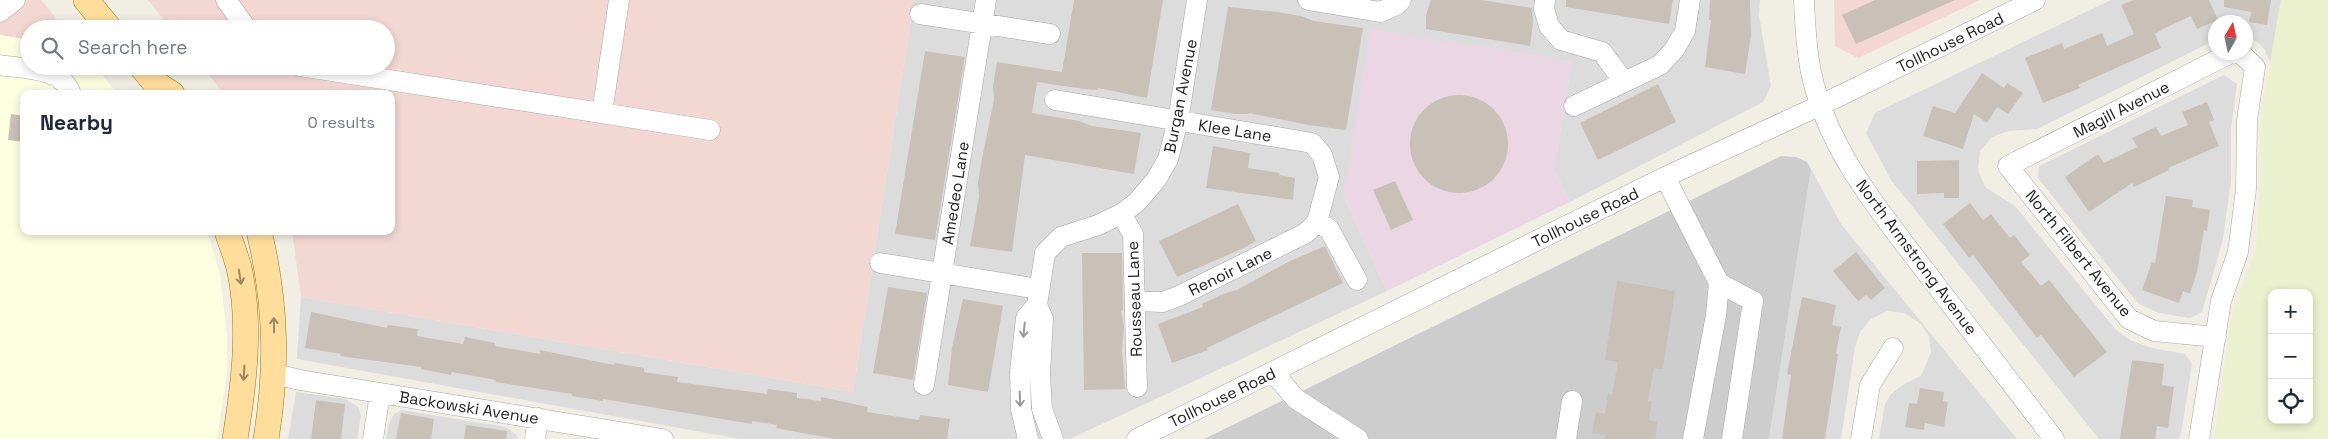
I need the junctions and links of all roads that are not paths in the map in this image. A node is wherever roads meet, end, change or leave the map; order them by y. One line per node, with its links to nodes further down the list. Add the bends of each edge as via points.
1 (15, 0): 15 (street)
2 (69, 0): 17 (main road)
3 (86, 0): 18 (main road)
4 (106, 0): 19 (main road)
5 (226, 0): 20 (street)
6 (619, 0): 40 (street)
7 (986, 0): 21 (street, Amedeo Lane)
8 (1197, 0): 41 (street, Burgan Avenue)
9 (1308, 0): 10 (street, via 1380,12)
10 (1401, 0)
11 (1545, 0): 32 (street, via 1549,26 1561,40 1602,52)
12 (1690, 0): 32 (street, via 1685,31 1674,50 1660,65)
13 (1804, 0): 38 (street, North Armstrong Avenue, via 1810,65)
14 (2035, 0): 38 (street, Tollhouse Road)
15 (0, 12)
16 (920, 14): 21 (street)
17 (85, 20)
18 (103, 20)
19 (123, 20)
20 (240, 20)
21 (982, 24): 22 (street); 50 (street, Amedeo Lane)
22 (1050, 34)
23 (2217, 60): 43 (street, Magill Avenue)
24 (2248, 60): 55 (street, via 2255,66 2247,120 2246,189 2238,252 2221,301)
25 (0, 65): 26 (street)
26 (20, 68)
27 (54, 75): 33 (street)
28 (130, 75): 34 (main road)
29 (148, 75): 35 (main road)
30 (167, 75): 36 (main road)
31 (358, 75): 40 (street)
32 (1624, 82): 39 (street)
33 (68, 90)
34 (143, 90)
35 (166, 90)
36 (180, 90)
37 (1055, 100): 41 (street, Klee Lane)
38 (1821, 105): 44 (street, Tollhouse Road); 78 (street, North Armstrong Avenue, via 1840,149 1867,195)
39 (1574, 106)
40 (602, 113): 42 (street)
41 (1178, 121): 45 (street, Burgan Avenue, via 1168,159 1156,180 1136,203); 46 (street, Klee Lane, via 1312,143 1322,154 1329,176)
42 (710, 130)
43 (2008, 166): 55 (street, North Filbert Avenue, via 2129,319 2154,331)
44 (1665, 177): 52 (street); 58 (street, Tollhouse Road)
45 (1120, 214): 53 (street, Burgan Avenue, via 1061,237 1045,253); 54 (street, Rousseau Lane, via 1133,234)
46 (1317, 222): 51 (street, via 1329,229); 54 (street, Renoir Lane, via 1306,233 1179,296 1163,302)
47 (228, 235): 65 (main road, one-way to 65, via 240,271 246,324 244,388)
48 (260, 235): 59 (main road, one-way to 48, via 274,315)
49 (880, 263): 50 (street)
50 (942, 273): 53 (street); 60 (street, Amedeo Lane)
51 (1357, 280)
52 (1719, 283): 75 (street); 76 (street, via 1753,301)
53 (1037, 297): 57 (street, Burgan Avenue, via 1026,318)
54 (1136, 301): 61 (street, Rousseau Lane)
55 (2216, 337): 79 (street)
56 (1893, 348): 77 (street, via 1870,384)
57 (1031, 360): 70 (street, Burgan Avenue, one-way to 70, via 1021,409); 71 (street, Burgan Avenue, via 1042,409)
58 (1273, 372): 72 (street, Tollhouse Road); 73 (street, via 1296,399)
59 (274, 374): 62 (street, Backowski Avenue); 66 (main road)
60 (924, 385)
61 (1137, 387)
62 (380, 393): 64 (street, Backowski Avenue); 67 (street)
63 (1572, 401): 74 (street)
64 (538, 418): 68 (street); 69 (street, Backowski Avenue)
65 (235, 439)
66 (266, 439)
67 (373, 439)
68 (534, 439)
69 (663, 439)
70 (1028, 439)
71 (1053, 439)
72 (1137, 439)
73 (1358, 439)
74 (1566, 439)
75 (1693, 439)
76 (1732, 439)
77 (1861, 439)
78 (2054, 439)
79 (2198, 439)

